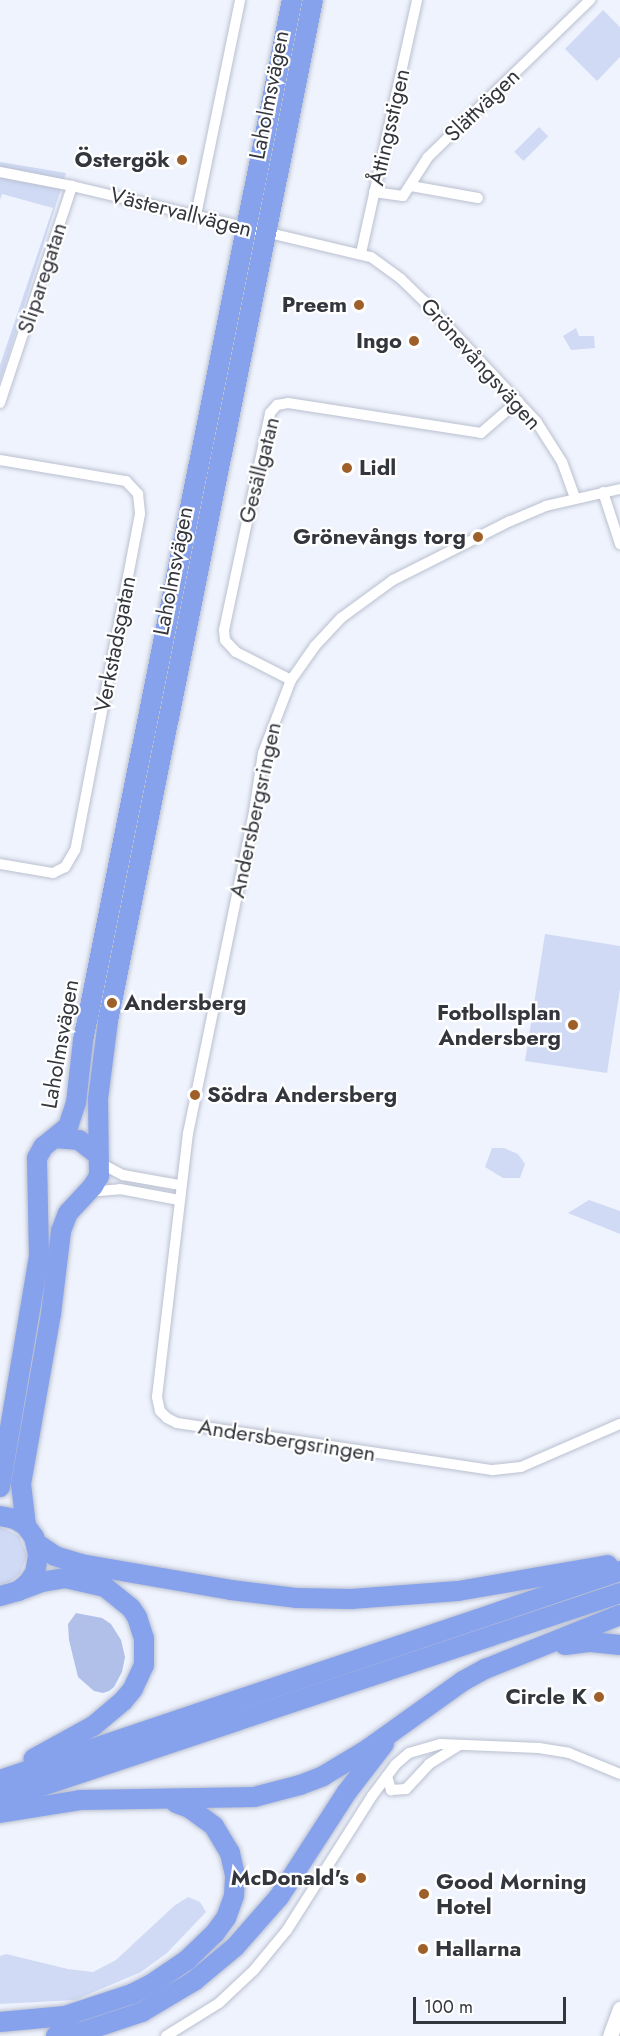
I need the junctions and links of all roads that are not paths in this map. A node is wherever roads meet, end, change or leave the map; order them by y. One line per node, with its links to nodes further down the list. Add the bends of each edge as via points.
1 (240, 0): 11 (street, Laholmsvägen)
2 (292, 0): 12 (highway, Laholmsvägen)
3 (313, 0): 13 (highway, Laholmsvägen)
4 (417, 0): 9 (street, Åttingsstigen)
5 (590, 0): 8 (street, Slättvägen, via 428,157)
6 (0, 172): 7 (street, Västervallvägen)
7 (72, 186): 11 (street, Västervallvägen); 16 (street, Sliparegatan)
8 (411, 186): 9 (street, via 403,196); 10 (street)
9 (374, 192): 14 (street, Åttingsstigen)
10 (478, 198)
11 (196, 215): 12 (street, Västervallvägen)
12 (246, 228): 13 (street, Västervallvägen); 24 (highway, Laholmsvägen, via 83,1041 76,1103 72,1120)
13 (268, 234): 14 (street, Västervallvägen); 25 (highway, Laholmsvägen, via 108,1021 98,1098)
14 (361, 253): 15 (street, Grönevångsvägen, via 409,286)
15 (518, 401): 20 (street, Grönevångsvägen, via 553,446); 22 (street, Gesällgatan, via 481,433 288,403 277,405 270,413 224,630 225,640 236,652)
16 (0, 403)
17 (0, 460): 23 (street, Verkstadsgatan, via 126,481 138,495 140,514 75,850 65,867 53,873)
18 (620, 489): 19 (street, Andersbergsringen)
19 (603, 492): 20 (street, Andersbergsringen); 21 (street)
20 (575, 497): 22 (street, Andersbergsringen, via 510,521 374,591 341,618)
21 (620, 544)
22 (291, 680): 26 (street, Andersbergsringen, via 263,753)
23 (0, 864)
24 (55, 1138): 25 (highway, Laholmsvägen, via 79,1140); 30 (highway, Laholmsvägen, via 37,1158 40,1230 35,1282)
25 (99, 1159): 26 (street, via 123,1175); 27 (highway, Laholmsvägen, via 97,1180)
26 (180, 1185): 28 (street, Andersbergsringen)
27 (88, 1192): 28 (street, via 120,1189); 32 (highway, Laholmsvägen, via 68,1213 61,1231 21,1484)
28 (179, 1200): 29 (street, Andersbergsringen, via 157,1397 160,1411 173,1421 493,1470 521,1467)
29 (620, 1424)
30 (0, 1487)
31 (0, 1516): 32 (highway, via 15,1519)
32 (31, 1534): 33 (highway, via 54,1556 72,1562 296,1598 351,1599 458,1591); 36 (highway, Laholmsvägen, via 38,1555 35,1573)
33 (620, 1562)
34 (620, 1571): 45 (highway)
35 (620, 1593): 46 (highway)
36 (7, 1597): 43 (highway, via 40,1582 65,1578 105,1587 137,1617 144,1639 144,1659 133,1689 110,1714)
37 (620, 1615): 39 (highway)
38 (620, 1645): 39 (highway, via 591,1642)
39 (542, 1648): 40 (highway, via 463,1681)
40 (398, 1728): 47 (highway, via 345,1763 300,1785 254,1797); 51 (highway, via 347,1792 279,1897 235,1947 194,1981 142,2012 82,2032)
41 (460, 1745): 42 (street, via 569,1753); 44 (street, via 419,1749 401,1760); 44 (street, via 429,1764 406,1789 392,1790)
42 (620, 1774)
43 (0, 1775)
44 (387, 1776): 52 (street, via 287,1930 254,1970 219,2003)
45 (0, 1780)
46 (0, 1800)
47 (168, 1800): 48 (highway, via 80,1800); 50 (highway, via 198,1813 214,1826 226,1845 233,1862 235,1889 222,1924 187,1960 132,1994 65,2016)
48 (0, 1814)
49 (620, 2009): 53 (street)
50 (0, 2022)
51 (56, 2036)
52 (166, 2036)
53 (610, 2036)

